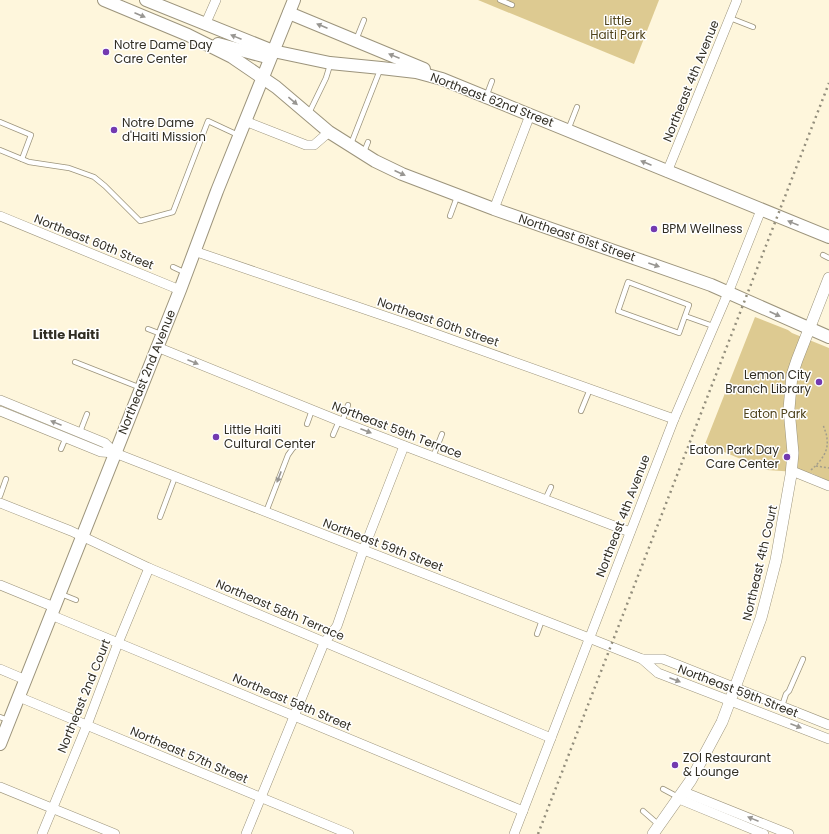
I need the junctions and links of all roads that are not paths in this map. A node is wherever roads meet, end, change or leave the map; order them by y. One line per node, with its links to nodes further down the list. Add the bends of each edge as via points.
1 (104, 0): 13 (main road, one-way to 13)
2 (216, 0): 11 (street)
3 (294, 0): 8 (main road, Northeast 2nd Avenue)
4 (500, 0): 7 (lane)
5 (737, 0): 9 (street, Northeast 4th Avenue)
6 (150, 1): 11 (main road, Northeast 62nd Street)
7 (512, 5)
8 (288, 13): 14 (main road, one-way to 8); 15 (main road, Northeast 2nd Avenue)
9 (730, 18): 12 (lane); 35 (street, Northeast 4th Avenue)
10 (364, 20): 14 (lane)
11 (205, 25): 15 (main road, Northeast 62nd Street, one-way to 11)
12 (753, 26)
13 (188, 35): 15 (main road, via 257,56 268,56); 18 (main road, via 232,57)
14 (356, 40): 19 (main road, one-way to 14)
15 (273, 51): 16 (main road, Northeast 62nd Street); 18 (main road, Northeast 2nd Avenue)
16 (330, 63): 17 (main road, Northeast 62nd Street); 23 (lane, via 326,78)
17 (381, 68): 19 (main road, Northeast 62nd Street, via 416,72); 31 (lane)
18 (262, 77): 23 (main road, Northeast 61st Street, one-way to 23); 25 (main road, Northeast 2nd Avenue)
19 (442, 79): 21 (main road, Northeast 62nd Street)
20 (492, 81): 21 (lane)
21 (486, 97): 24 (main road, Northeast 62nd Street)
22 (577, 107): 27 (lane)
23 (308, 114): 28 (main road, Northeast 61st Street)
24 (530, 114): 27 (main road, Northeast 62nd Street); 37 (street)
25 (245, 121): 28 (street, via 306,145 314,144); 29 (main road, Northeast 2nd Avenue)
26 (0, 122): 34 (lane, via 31,135)
27 (568, 130): 35 (main road, Northeast 62nd Street, one-way to 27)
28 (329, 132): 31 (main road, Northeast 61st Street)
29 (239, 135): 34 (lane, via 208,121 173,212 140,221 94,177 69,168); 42 (main road, Northeast 2nd Avenue)
30 (368, 142): 33 (lane)
31 (350, 146): 33 (main road, Northeast 61st Street)
32 (0, 150): 34 (lane)
33 (363, 154): 36 (main road, Northeast 61st Street, one-way to 36, via 402,174 439,184)
34 (22, 159)
35 (668, 172): 38 (main road, Northeast 62nd Street)
36 (458, 195): 37 (main road, Northeast 61st Street); 40 (lane)
37 (494, 209): 49 (main road, Northeast 61st Street, one-way to 49)
38 (761, 210): 41 (main road, Northeast 62nd Street, one-way to 38); 49 (street, Northeast 4th Avenue)
39 (0, 216): 48 (street, Northeast 60th Street)
40 (450, 216)
41 (829, 237)
42 (194, 251): 46 (main road, Northeast 2nd Avenue); 59 (street, Northeast 60th Street)
43 (823, 255): 44 (lane)
44 (829, 258)
45 (173, 267): 46 (lane)
46 (186, 273): 48 (main road, Northeast 2nd Avenue)
47 (829, 278): 52 (street, Northeast 4th Court)
48 (180, 290): 54 (main road, Northeast 2nd Avenue)
49 (728, 293): 51 (street, Northeast 4th Avenue); 52 (main road, Northeast 61st Street, one-way to 52)
50 (685, 316): 50 (lane, via 689,305 628,282 618,311 679,334); 51 (lane)
51 (713, 326): 66 (street, Northeast 4th Avenue)
52 (809, 328): 55 (main road, Northeast 61st Street); 78 (street, Northeast 4th Court, via 792,379 789,409)
53 (148, 329): 54 (lane)
54 (162, 334): 56 (main road, Northeast 2nd Avenue)
55 (829, 336)
56 (157, 347): 58 (main road, Northeast 2nd Avenue); 62 (street, Northeast 59th Terrace, one-way to 62)
57 (75, 362): 58 (lane)
58 (141, 388): 76 (main road, Northeast 2nd Avenue)
59 (590, 389): 64 (lane); 66 (street, Northeast 60th Street)
60 (0, 400): 69 (street, Northeast 59th Street, one-way to 60)
61 (348, 405): 67 (lane)
62 (312, 410): 67 (street, Northeast 59th Terrace); 68 (lane)
63 (0, 411): 72 (street, Northeast 59th Street)
64 (581, 411)
65 (87, 414): 69 (lane)
66 (674, 418): 88 (street, Northeast 4th Avenue)
67 (340, 421): 71 (lane); 74 (street, Northeast 59th Terrace, one-way to 74)
68 (307, 424)
69 (80, 432): 76 (street, Northeast 59th Street, via 105,443)
70 (442, 434): 77 (lane)
71 (333, 435)
72 (66, 437): 75 (lane); 76 (street, Northeast 59th Street, via 102,452)
73 (297, 445): 86 (lane, one-way to 86, via 288,455)
74 (404, 446): 77 (street, Northeast 59th Terrace); 90 (street)
75 (61, 449)
76 (115, 453): 79 (street, Northeast 59th Street); 89 (main road, Northeast 2nd Avenue)
77 (433, 457): 84 (street, Northeast 59th Terrace)
78 (792, 471): 82 (street); 105 (street, Northeast 4th Court, via 769,590)
79 (175, 477): 86 (street, Northeast 59th Street); 87 (lane)
80 (6, 479): 83 (lane)
81 (551, 486): 84 (lane)
82 (829, 486)
83 (0, 496)
84 (545, 500): 88 (street, Northeast 59th Terrace)
85 (0, 503): 89 (street, Northeast 58th Terrace)
86 (266, 512): 90 (street, Northeast 59th Street)
87 (160, 517)
88 (630, 532): 98 (street, Northeast 4th Avenue)
89 (82, 537): 91 (street, Northeast 58th Terrace); 93 (main road, Northeast 2nd Avenue)
90 (363, 551): 96 (street, Northeast 59th Street); 100 (street, via 337,626)
91 (150, 568): 99 (street, Northeast 2nd Court); 100 (street, Northeast 58th Terrace)
92 (0, 585): 95 (street, Northeast 58th Street)
93 (60, 594): 94 (lane); 95 (main road, Northeast 2nd Avenue)
94 (76, 600)
95 (53, 611): 99 (street, Northeast 58th Street); 104 (main road, Northeast 2nd Avenue)
96 (542, 620): 97 (lane); 98 (street, Northeast 59th Street)
97 (537, 634)
98 (589, 638): 101 (street, Northeast 59th Street); 113 (street, Northeast 4th Avenue)
99 (118, 643): 109 (street, Northeast 58th Street); 112 (street, Northeast 2nd Court)
100 (324, 643): 109 (street); 113 (street, Northeast 58th Terrace)
101 (642, 659): 105 (street, Northeast 59th Street, via 663,659); 107 (street, Northeast 59th Street, one-way to 107, via 658,673)
102 (803, 659): 108 (lane)
103 (0, 669): 104 (street)
104 (26, 680): 106 (main road, Northeast 2nd Avenue)
105 (735, 688): 107 (street, Northeast 4th Court); 108 (street, Northeast 59th Street)
106 (19, 697): 110 (main road, Northeast 2nd Avenue); 112 (street, Northeast 57th Street)
107 (730, 701): 114 (street, Northeast 59th Street, one-way to 114); 118 (street, Northeast 4th Court, via 712,742)
108 (782, 706): 111 (street, Northeast 59th Street)
109 (294, 716): 119 (street); 121 (street, Northeast 58th Street)
110 (5, 719): 115 (main road, Northeast 2nd Avenue)
111 (829, 725)
112 (87, 726): 119 (street, Northeast 57th Street); 120 (street, Northeast 2nd Court)
113 (551, 738): 121 (street, Northeast 4th Avenue)
114 (829, 739)
115 (0, 744)
116 (0, 787): 120 (street)
117 (663, 789): 118 (lane)
118 (681, 796): 123 (street, Northeast 4th Court); 129 (street); 130 (street, one-way to 118)
119 (260, 798): 126 (street); 127 (street, Northeast 57th Street)
120 (52, 808): 124 (street, Northeast 2nd Court); 125 (street)
121 (523, 811): 128 (street, Northeast 4th Avenue)
122 (643, 811): 123 (lane)
123 (656, 830)
124 (42, 834)
125 (115, 834)
126 (246, 834)
127 (350, 834)
128 (514, 834)
129 (764, 834)
130 (789, 834)

